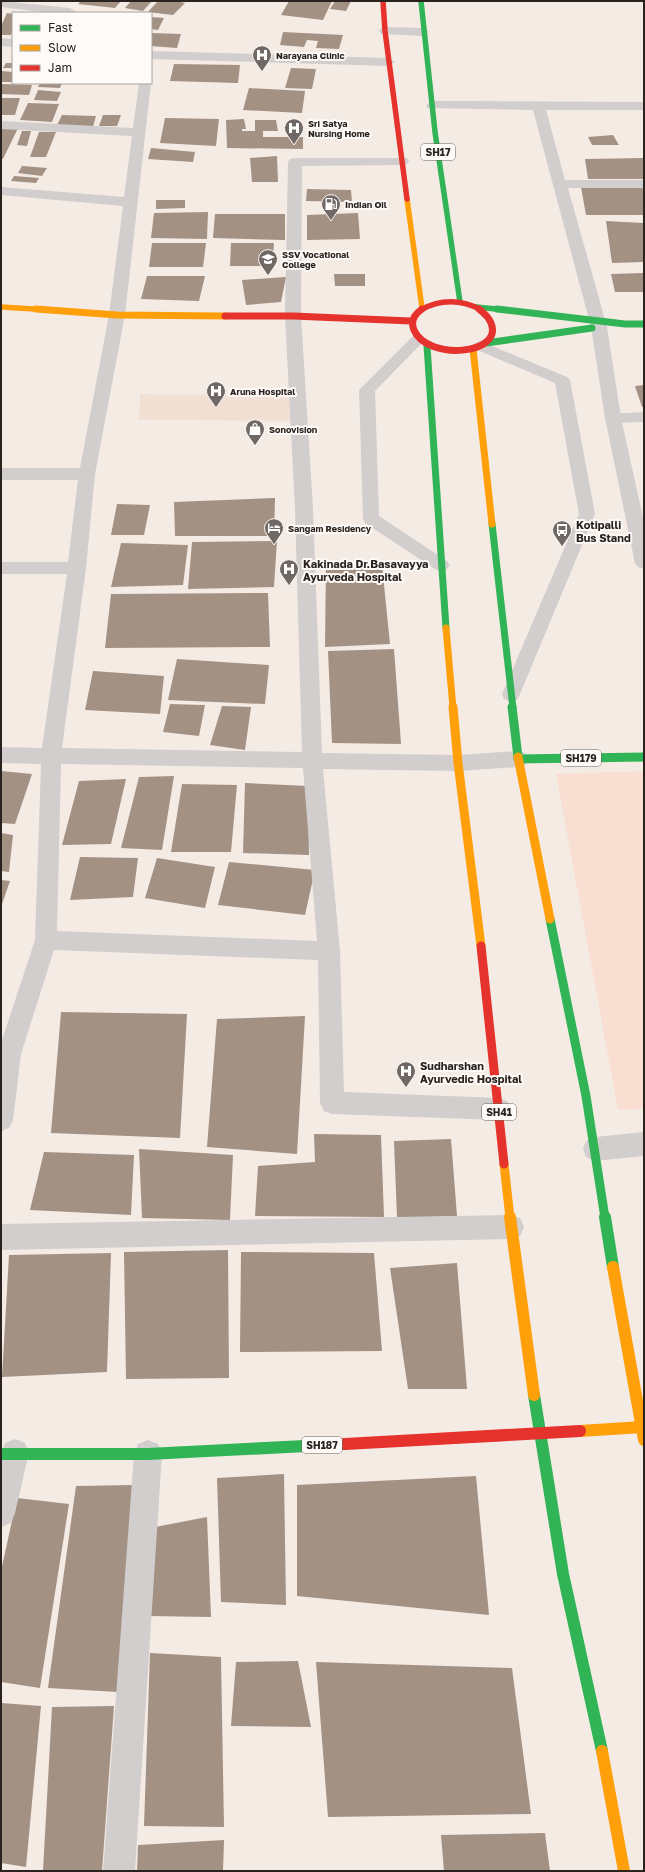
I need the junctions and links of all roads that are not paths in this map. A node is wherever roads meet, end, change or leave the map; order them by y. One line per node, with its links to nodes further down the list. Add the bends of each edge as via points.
1 (78, 1): 5 (street)
2 (384, 1): 6 (main road)
3 (420, 1): 7 (main road, SH17)
4 (1, 3): 5 (street)
5 (69, 12)
6 (385, 31): 7 (street); 11 (main road)
7 (423, 32): 13 (main road, SH17)
8 (1, 42): 9 (street)
9 (12, 43)
10 (152, 55): 11 (street)
11 (389, 62): 18 (main road)
12 (145, 84): 17 (street)
13 (432, 105): 14 (street); 23 (main road, SH17)
14 (538, 106): 15 (street); 19 (street)
15 (644, 106)
16 (1, 125): 17 (street)
17 (140, 132): 22 (street)
18 (402, 161): 26 (main road); 28 (street, via 295,162)
19 (558, 184): 20 (street); 30 (street)
20 (644, 184)
21 (1, 190): 22 (street)
22 (131, 202): 27 (street)
23 (460, 302): 25 (main road); 26 (main road, via 433,304)
24 (1, 307): 27 (main road)
25 (476, 307): 30 (main road); 33 (main road, via 492,320 494,328 492,336)
26 (422, 308): 29 (main road)
27 (117, 315): 28 (main road); 37 (street)
28 (293, 316): 29 (main road); 47 (street, via 304,509)
29 (411, 321): 32 (main road, via 413,334)
30 (598, 324): 31 (main road); 33 (main road); 34 (street)
31 (644, 324)
32 (423, 343): 33 (main road, via 450,351); 39 (main road, SH41); 39 (lane, via 366,390 371,519)
33 (480, 346): 42 (main road); 42 (lane, via 562,380 587,514)
34 (613, 418): 35 (lane); 38 (street)
35 (644, 418)
36 (1, 474): 37 (street)
37 (87, 474): 41 (street)
38 (644, 562)
39 (441, 565): 48 (main road, SH41)
40 (1, 568): 41 (street)
41 (77, 568): 44 (street)
42 (511, 694): 46 (main road)
43 (1, 755): 44 (street)
44 (51, 756): 47 (street); 49 (street)
45 (644, 757): 46 (main road, SH179)
46 (518, 759): 48 (street); 55 (main road)
47 (312, 760): 48 (street); 50 (street)
48 (458, 763): 52 (main road, SH41)
49 (46, 940): 50 (street); 51 (street)
50 (329, 951): 52 (street, via 332,1104)
51 (5, 1054): 53 (street)
52 (499, 1109): 56 (main road, SH41)
53 (1, 1120)
54 (644, 1144): 55 (street)
55 (595, 1149): 58 (main road, via 606,1228)
56 (511, 1227): 57 (street); 59 (main road, SH41)
57 (1, 1236)
58 (643, 1431): 59 (main road, SH187)
59 (540, 1434): 61 (main road, SH187); 64 (main road, SH41, via 563,1574 602,1747)
60 (8, 1454): 61 (main road, SH187); 62 (street)
61 (148, 1454): 63 (street)
62 (1, 1513)
63 (119, 1871)
64 (624, 1871)

